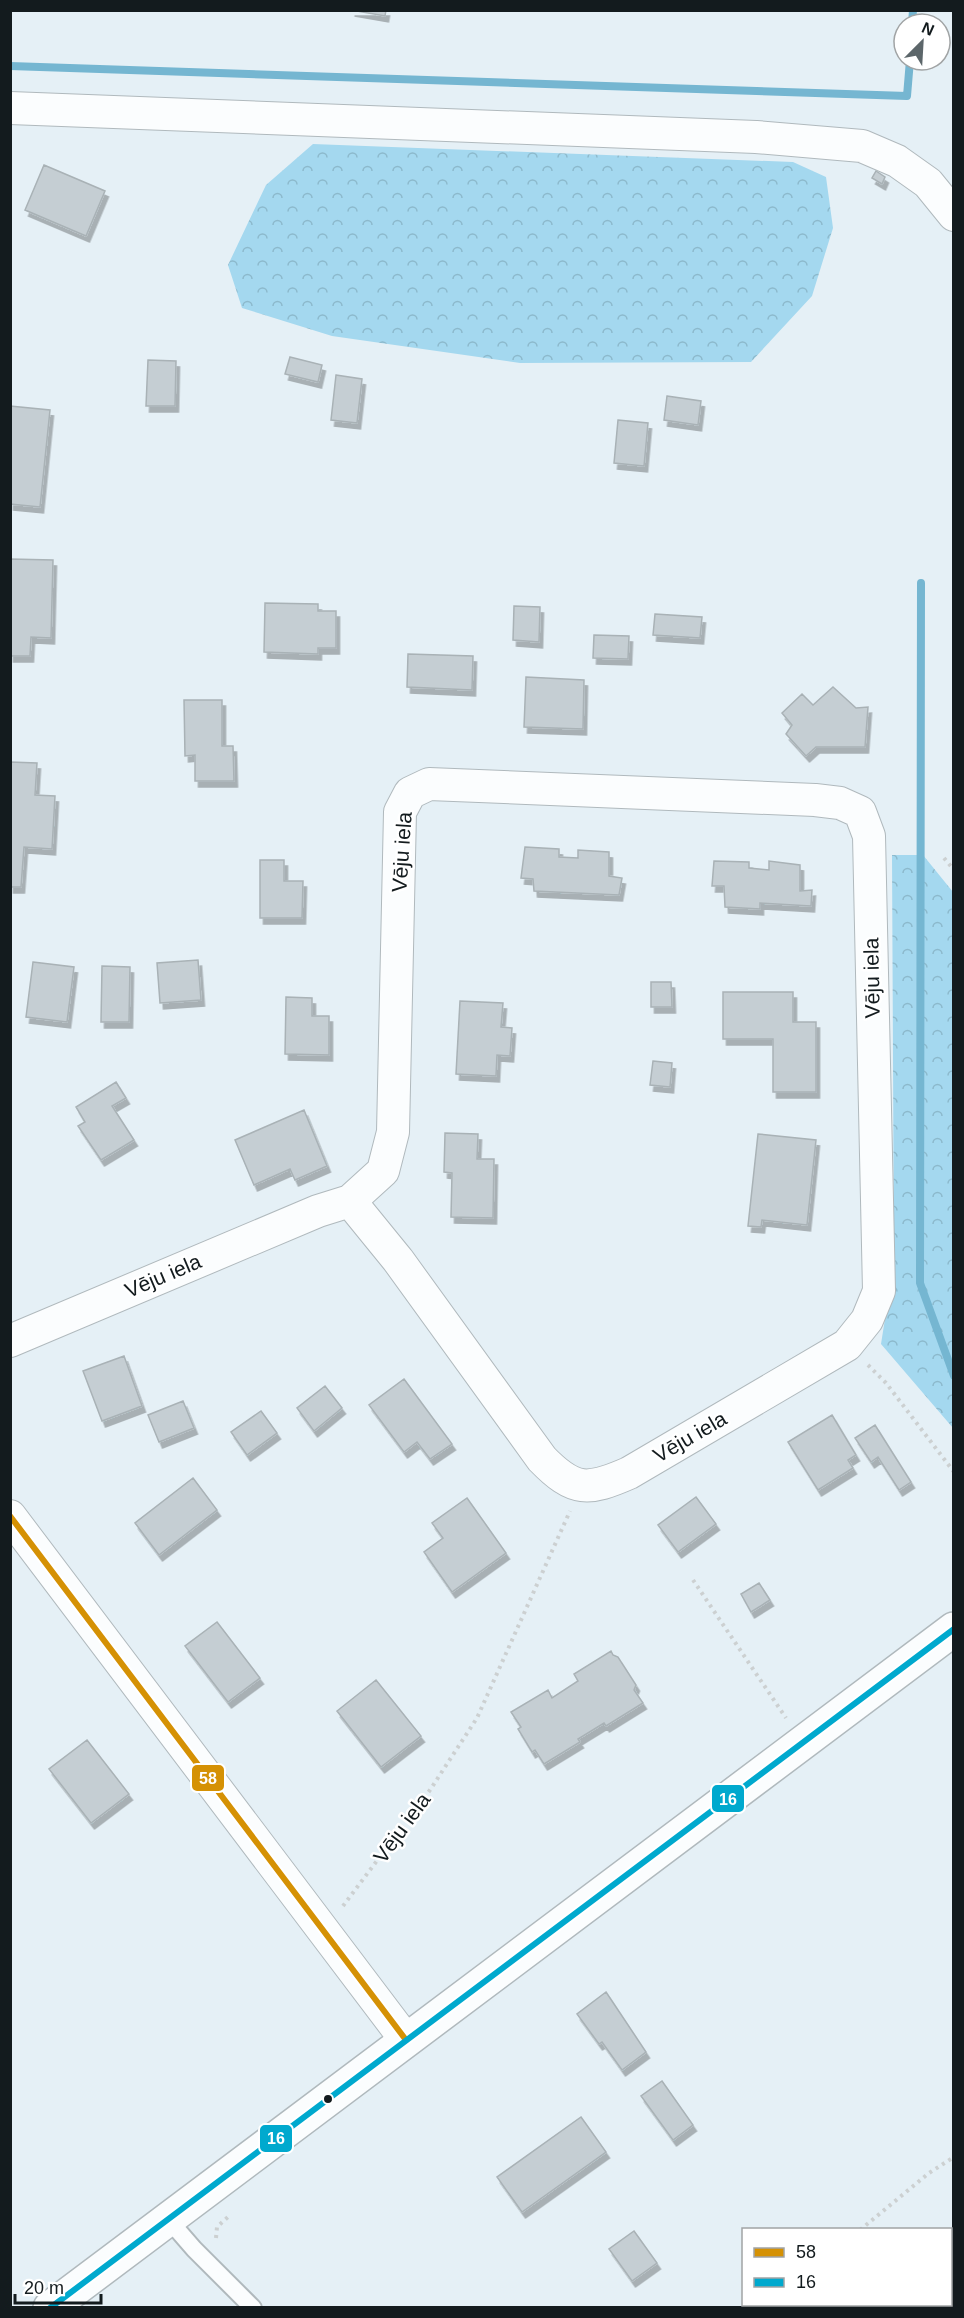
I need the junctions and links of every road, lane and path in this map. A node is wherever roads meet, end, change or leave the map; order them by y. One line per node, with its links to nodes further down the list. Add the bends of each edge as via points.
1 (10, 108): 2 (street, via 756,137 862,146 897,161 928,183)
2 (954, 215)
3 (944, 858): 4 (path)
4 (954, 870)
5 (350, 1201): 8 (street, Vēju iela, via 318,1210); 9 (street, Vēju iela, via 398,1260 542,1459 577,1486 604,1484 629,1473); 9 (street, Vēju iela, via 383,1171 393,1132 400,812 410,793 429,784 840,803 860,812 869,836 879,1291 867,1320)
6 (954, 1267): 7 (path)
7 (954, 1275)
8 (10, 1341)
9 (847, 1345): 10 (path, via 886,1383)
10 (954, 1472)
11 (10, 1516): 16 (street)
12 (565, 1525): 16 (path, Vēju iela, via 477,1718 352,1896)
13 (693, 1580): 15 (path)
14 (954, 1629): 15 (main road)
15 (803, 1743): 17 (main road)
16 (322, 1928): 17 (street)
17 (406, 2040): 19 (main road)
18 (954, 2157): 20 (path)
19 (168, 2219): 21 (main road); 22 (lane)
20 (861, 2228)
21 (51, 2307)
22 (253, 2307)

